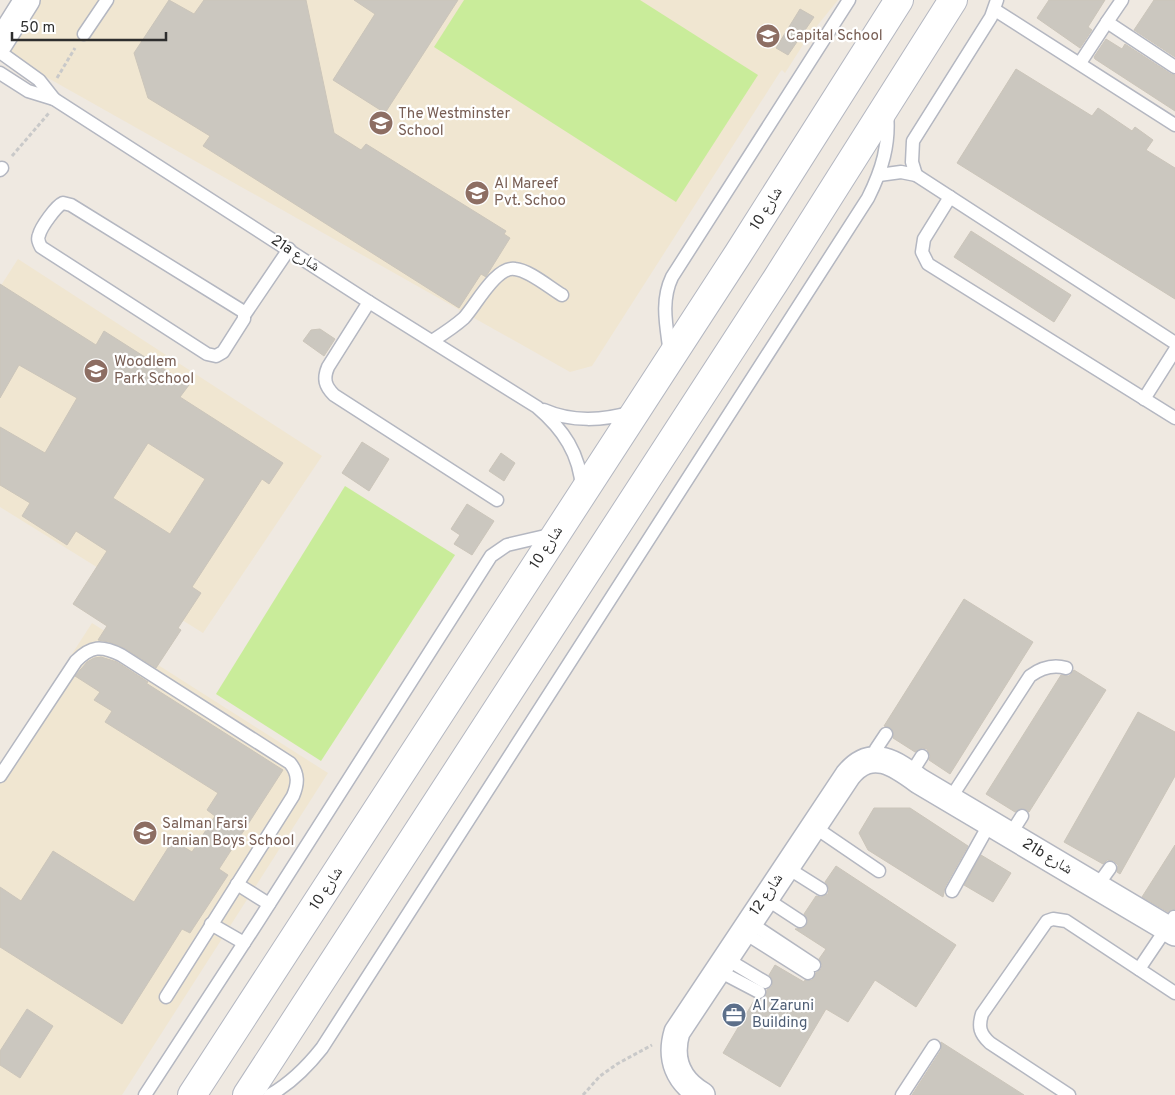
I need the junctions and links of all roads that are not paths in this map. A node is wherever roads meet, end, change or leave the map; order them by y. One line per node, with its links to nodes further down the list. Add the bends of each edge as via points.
1 (27, 0): 10 (street)
2 (107, 0): 9 (lane)
3 (849, 0): 28 (lane, via 672,278 664,306)
4 (899, 0): 28 (street, شارع 10)
5 (953, 0): 16 (street)
6 (1122, 0): 8 (lane)
7 (996, 5): 12 (lane); 18 (lane, via 913,141 912,162)
8 (1107, 22): 12 (lane); 13 (lane)
9 (84, 34)
10 (0, 42)
11 (0, 52): 15 (lane, 21a شارع, via 39,80)
12 (1080, 63): 17 (lane)
13 (1175, 67)
14 (0, 73): 15 (lane, 21a شارع, via 28,91)
15 (54, 99): 21 (lane, 21a شارع)
16 (886, 105): 19 (lane, via 887,143); 67 (street)
17 (1175, 125)
18 (916, 175): 19 (lane, via 901,172); 20 (lane)
19 (879, 176): 68 (lane, via 868,198 322,1048 286,1086)
20 (950, 197): 26 (lane); 29 (lane, via 924,239 922,252 928,264)
21 (289, 249): 23 (lane, 21a شارع); 24 (lane)
22 (562, 296): 25 (lane, via 526,273 509,269 498,274 461,321)
23 (369, 302): 25 (lane, 21a شارع); 34 (lane, via 328,367 325,374 328,390)
24 (245, 314): 24 (lane, via 71,205 63,203 57,207 38,236 41,246 211,356 223,352)
25 (432, 341): 30 (lane, 21a شارع)
26 (1175, 343)
27 (1175, 350): 29 (lane)
28 (670, 357): 31 (street, شارع 10)
29 (1144, 399): 32 (lane)
30 (537, 407): 31 (lane, 21a شارع, via 552,414 586,419 604,419); 33 (lane, 21a شارع, via 562,431 571,445 581,477)
31 (637, 411): 33 (street, شارع 10)
32 (1175, 418)
33 (582, 494): 35 (street, شارع 10)
34 (496, 500)
35 (556, 534): 51 (lane, via 507,544 491,556); 66 (street, شارع 10)
36 (1066, 668): 42 (lane, via 1051,666 1030,676)
37 (886, 734): 38 (lane, via 876,749)
38 (876, 760): 39 (street, 21b شارع); 41 (street, via 854,768)
39 (917, 771): 41 (street, 21b شارع, via 873,773); 42 (street, 21b شارع)
40 (0, 776): 47 (lane, via 76,661 90,649 114,651 290,763 295,770 297,788 293,796)
41 (841, 786): 44 (street, شارع 12)
42 (950, 799): 43 (street, 21b شارع)
43 (1007, 825): 49 (lane); 54 (street, 21b شارع, via 1103,877)
44 (813, 826): 45 (street, شارع 12); 46 (lane)
45 (786, 867): 48 (lane); 50 (street, شارع 12)
46 (879, 872)
47 (237, 884): 51 (lane); 53 (lane)
48 (821, 889)
49 (952, 891)
50 (765, 898): 52 (lane); 55 (street, شارع 12)
51 (269, 904): 56 (lane)
52 (800, 921)
53 (211, 924): 56 (lane); 62 (lane)
54 (1172, 926): 59 (lane)
55 (746, 927): 57 (street, شارع 12); 58 (lane)
56 (244, 942): 65 (lane)
57 (721, 964): 60 (lane); 63 (street, شارع 12)
58 (811, 969)
59 (1139, 969): 61 (lane); 72 (lane, via 1066,921 1046,921 982,1014 980,1030 984,1038)
60 (762, 987)
61 (1175, 993)
62 (166, 996)
63 (694, 1006): 69 (street, شارع 12, via 677,1032 674,1057 686,1083); 70 (street, via 690,1032 692,1057)
64 (934, 1046): 71 (lane)
65 (145, 1095)
66 (192, 1095)
67 (247, 1095)
68 (270, 1095)
69 (702, 1095)
70 (709, 1095)
71 (902, 1095)
72 (1068, 1095)

